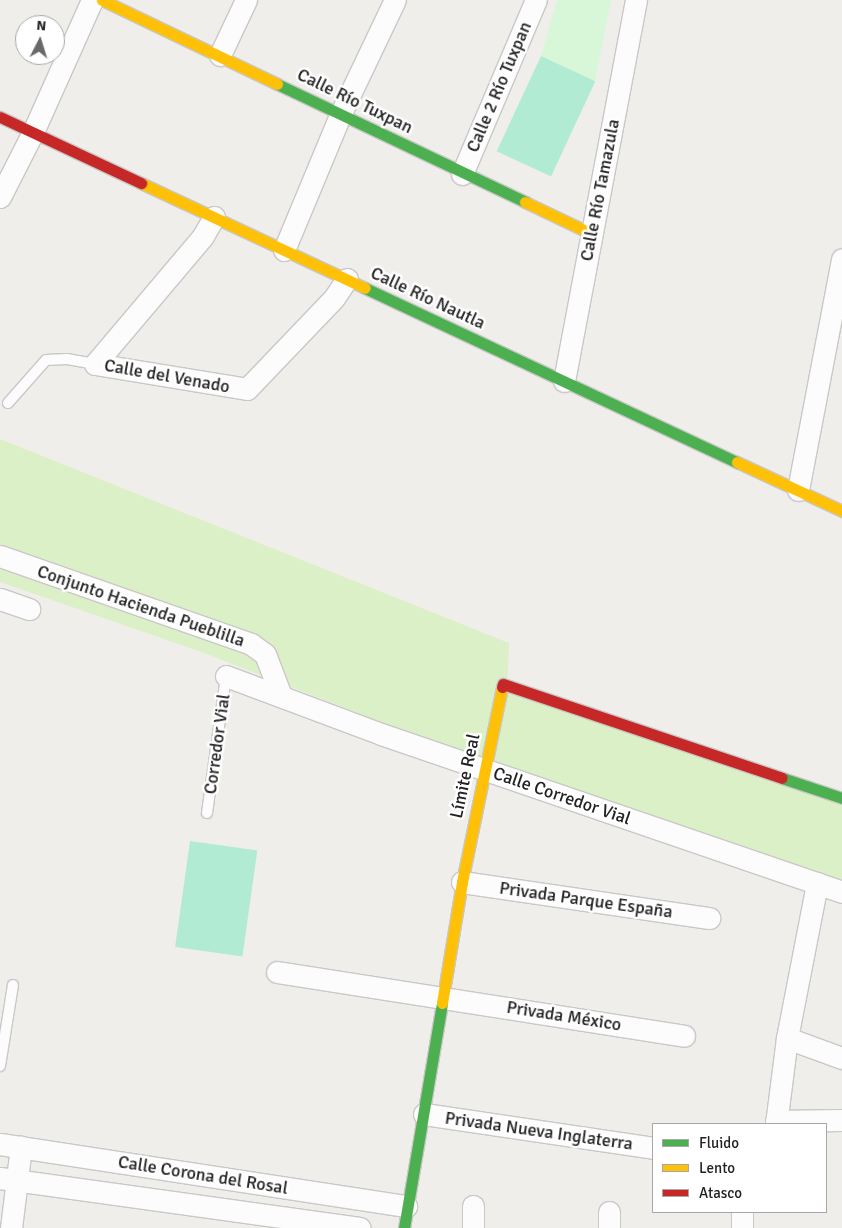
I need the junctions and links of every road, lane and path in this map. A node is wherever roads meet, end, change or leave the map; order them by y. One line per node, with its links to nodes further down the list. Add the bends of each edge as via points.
1 (92, 0): 10 (street)
2 (102, 0): 7 (street, Calle Río Tuxpan)
3 (246, 0): 7 (street)
4 (395, 0): 8 (street)
5 (536, 0): 11 (street, Calle 2 Río Tuxpan)
6 (636, 0): 14 (street, Calle Río Tamazula)
7 (220, 55): 8 (street, Calle Río Tuxpan)
8 (341, 113): 11 (street, Calle Río Tuxpan); 15 (street)
9 (0, 117): 10 (street, Calle Río Nautla)
10 (33, 132): 12 (street); 13 (street, Calle Río Nautla)
11 (462, 174): 14 (street, Calle Río Tuxpan)
12 (0, 197)
13 (214, 217): 15 (street, Calle Río Nautla); 18 (street, Calle del Venado, via 203,236)
14 (592, 234): 19 (street, Calle Río Tamazula)
15 (284, 250): 17 (street, Calle Río Nautla)
16 (842, 259): 21 (street)
17 (347, 279): 18 (street, Calle del Venado, via 334,298 247,389); 19 (street, Calle Río Nautla)
18 (95, 364): 20 (lane, via 67,358 46,360)
19 (564, 381): 21 (street, Calle Río Nautla)
20 (8, 403)
21 (798, 490): 22 (street, Calle Río Nautla)
22 (842, 510)
23 (0, 556): 27 (street, Conjunto Hacienda Pueblilla, via 251,644 265,654)
24 (0, 599): 25 (street)
25 (29, 609)
26 (226, 676): 27 (street, Calle Corredor Vial); 30 (lane, Corredor Vial)
27 (282, 696): 28 (street, Calle Corredor Vial)
28 (484, 769): 29 (street, Límite Real, via 503,684); 31 (street, Límite Real); 32 (street, Calle Corredor Vial)
29 (842, 798)
30 (207, 812)
31 (462, 882): 34 (street, Privada Parque España); 37 (street, Límite Real)
32 (818, 883): 33 (street, Calle Corredor Vial); 39 (street)
33 (842, 892)
34 (709, 918)
35 (278, 972): 37 (street, Privada México)
36 (13, 985): 41 (lane)
37 (444, 996): 38 (street, Privada México); 42 (street, Límite Real)
38 (684, 1036)
39 (787, 1038): 40 (street); 44 (street)
40 (842, 1058)
41 (0, 1066)
42 (424, 1114): 47 (street, Privada Nueva Inglaterra); 49 (street, Límite Real)
43 (842, 1120): 44 (street)
44 (776, 1123)
45 (0, 1144): 46 (street, Calle Corona del Rosal)
46 (21, 1147): 48 (street); 49 (street, Calle Corona del Rosal)
47 (652, 1148)
48 (9, 1179): 51 (street); 52 (street, Calle Corona del Rosal)
49 (406, 1206): 53 (street, Límite Real)
50 (473, 1206): 54 (street)
51 (11, 1228)
52 (360, 1228)
53 (404, 1228)
54 (473, 1228)

